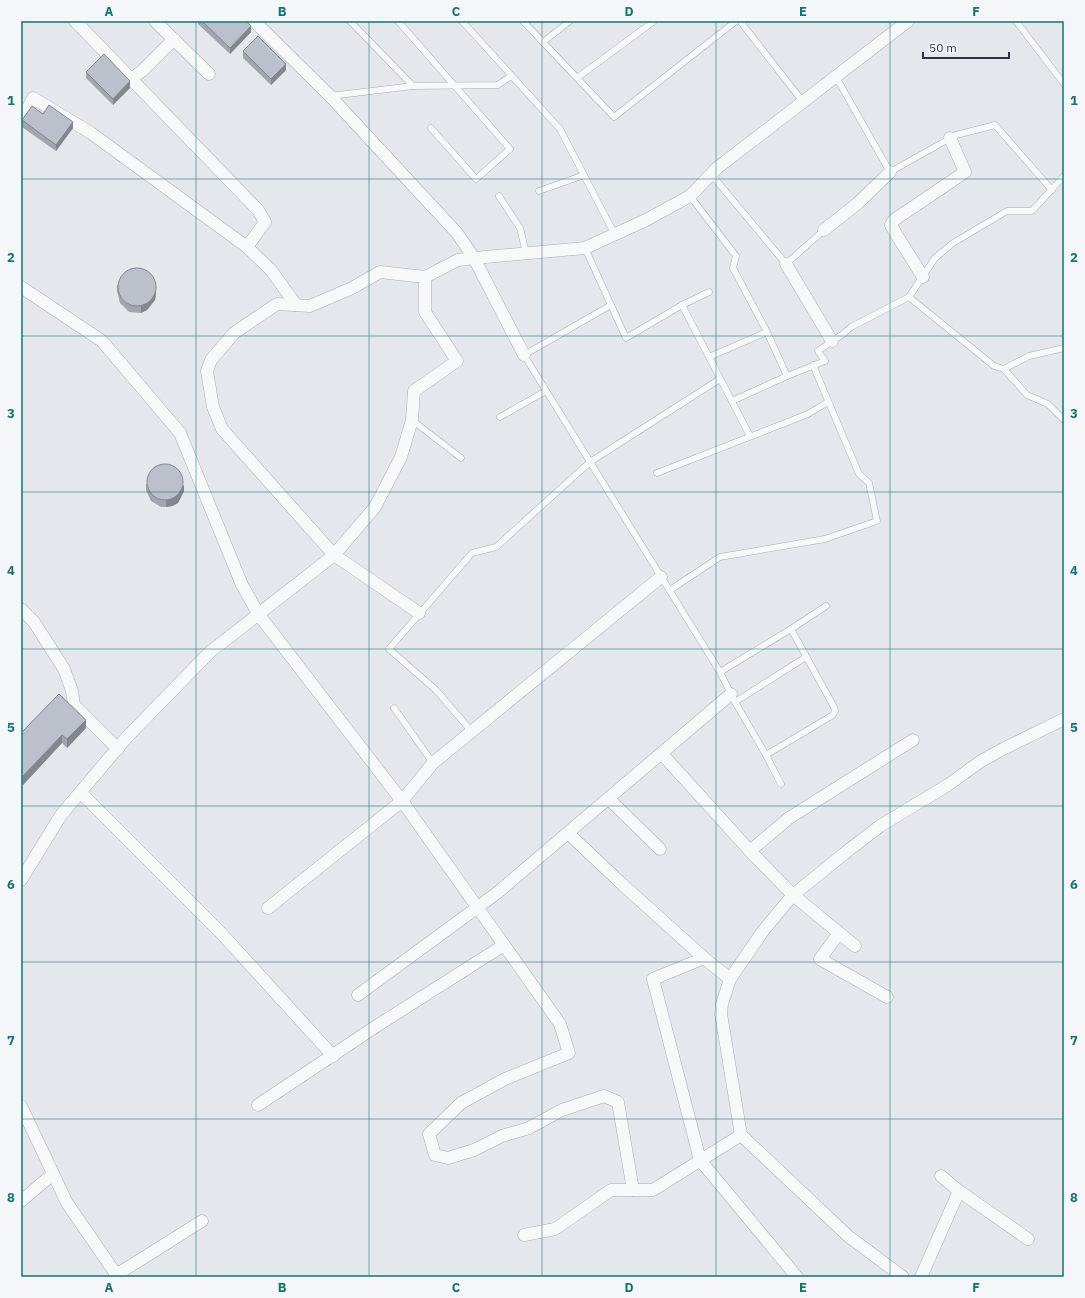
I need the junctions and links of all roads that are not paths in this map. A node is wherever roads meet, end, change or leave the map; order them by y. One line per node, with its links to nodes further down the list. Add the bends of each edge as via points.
1 (75, 21): 20 (street)
2 (155, 21): 14 (street)
3 (254, 21): 24 (street)
4 (398, 21): 22 (lane)
5 (462, 21): 17 (lane)
6 (523, 21): 15 (lane)
7 (570, 21): 15 (lane)
8 (654, 21): 19 (lane)
9 (736, 21): 19 (lane, via 614,118)
10 (740, 21): 25 (lane)
11 (908, 21): 18 (street)
12 (1016, 21): 21 (lane)
13 (354, 22): 23 (lane)
14 (174, 39): 16 (street); 20 (street)
15 (543, 42): 19 (lane)
16 (209, 74)
17 (511, 76): 22 (lane, via 498,85); 31 (lane, via 560,130)
18 (836, 77): 25 (street); 29 (lane)
19 (577, 78)
20 (131, 79): 39 (street, via 258,210 265,222)
21 (1064, 84)
22 (455, 85): 23 (lane); 27 (lane, via 510,149 476,179)
23 (413, 86): 24 (lane)
24 (330, 96): 42 (street, via 457,233)
25 (803, 102): 30 (street)
26 (21, 121): 39 (street, via 33,98 90,133)
27 (430, 128)
28 (950, 138): 29 (lane); 33 (lane, via 996,125); 44 (street, via 965,172 894,220 892,225)
29 (890, 172): 37 (street, via 858,203)
30 (711, 174): 36 (street); 43 (lane)
31 (584, 175): 34 (lane); 38 (lane)
32 (1064, 176): 33 (lane)
33 (1052, 190): 44 (lane, via 1032,211 1007,211 953,243 935,258)
34 (539, 191)
35 (499, 196): 41 (lane, via 520,228)
36 (690, 196): 38 (street); 52 (lane, via 736,256 734,268)
37 (824, 230): 43 (lane)
38 (615, 235): 40 (street)
39 (246, 247): 49 (street, via 271,270)
40 (585, 248): 41 (street); 50 (lane)
41 (526, 253): 42 (street)
42 (474, 258): 45 (street, via 458,260); 55 (street)
43 (786, 264): 53 (street)
44 (923, 276): 48 (lane)
45 (425, 277): 49 (street, via 380,272 352,288 310,306); 65 (street, via 425,312 457,361 414,391)
46 (21, 287): 77 (street, via 102,341 180,433 242,585)
47 (709, 292): 51 (lane)
48 (909, 297): 53 (lane, via 851,327); 58 (lane, via 994,366)
49 (296, 305): 71 (street, via 278,304 234,334 211,360 207,371 208,379 213,408 222,429)
50 (611, 305): 51 (lane, via 626,338); 55 (lane)
51 (682, 306): 56 (lane)
52 (767, 332): 56 (lane); 59 (lane)
53 (832, 341): 57 (lane, via 818,351 825,361)
54 (1064, 348): 58 (lane, via 1029,356)
55 (524, 355): 61 (lane)
56 (709, 357): 60 (lane)
57 (813, 366): 59 (lane); 63 (lane)
58 (1004, 369): 66 (lane, via 1027,395 1048,404)
59 (787, 376): 62 (lane)
60 (720, 379): 62 (lane); 69 (lane)
61 (546, 391): 64 (lane); 69 (lane)
62 (732, 401): 67 (lane)
63 (828, 402): 67 (lane, via 808,414); 73 (lane, via 859,474 869,483 877,521 825,539 720,557)
64 (500, 417)
65 (412, 420): 68 (lane); 71 (street, via 401,457 375,507)
66 (1064, 420)
67 (750, 436): 70 (lane)
68 (461, 458)
69 (590, 462): 72 (lane); 76 (lane, via 496,547 472,553)
70 (657, 473)
71 (334, 555): 76 (street); 77 (street)
72 (661, 576): 73 (lane); 84 (street)
73 (670, 590): 80 (lane)
74 (826, 606): 78 (lane)
75 (21, 609): 86 (street, via 34,622 64,669 74,706)
76 (419, 613): 84 (lane, via 389,649 436,690)
77 (259, 614): 86 (street, via 210,652); 93 (street)
78 (791, 629): 79 (lane); 80 (lane)
79 (806, 657): 81 (lane); 88 (lane, via 835,711 833,715)
80 (720, 672): 81 (lane)
81 (733, 698): 87 (street); 88 (lane)
82 (394, 708): 89 (lane)
83 (1064, 719): 98 (street, via 981,761 948,785 880,826)
84 (472, 732): 89 (street)
85 (913, 740): 96 (street, via 789,818)
86 (118, 749): 91 (street)
87 (662, 754): 92 (street); 96 (street)
88 (766, 755): 90 (lane)
89 (433, 764): 93 (street)
90 (781, 784)
91 (81, 793): 97 (street, via 61,816); 108 (street, via 222,934)
92 (609, 799): 94 (street); 95 (street)
93 (402, 801): 99 (street); 100 (street)
94 (568, 833): 99 (street, via 497,894); 104 (street)
95 (660, 850)
96 (750, 851): 98 (street)
97 (21, 880)
98 (793, 896): 101 (street); 105 (street, via 763,931)
99 (478, 907): 102 (street); 106 (street)
100 (268, 908)
101 (839, 933): 103 (street); 107 (street, via 820,959)
102 (504, 945): 108 (street); 115 (street, via 560,1024 569,1053 505,1079 461,1103 429,1134 435,1155 448,1158 474,1150 502,1136 529,1128 562,1110 604,1096 618,1102)
103 (855, 946)
104 (704, 958): 105 (street); 112 (street, via 653,979)
105 (730, 979): 111 (street, via 721,1014)
106 (358, 995)
107 (887, 996)
108 (333, 1056): 109 (street)
109 (258, 1105)
110 (21, 1106): 113 (street)
111 (742, 1135): 112 (street); 123 (street, via 848,1236)
112 (700, 1160): 115 (street, via 653,1190); 122 (street)
113 (53, 1174): 117 (street); 121 (street, via 67,1203)
114 (941, 1176): 116 (street)
115 (633, 1190): 119 (street, via 611,1190 555,1228)
116 (959, 1191): 120 (street); 124 (street)
117 (21, 1202)
118 (202, 1221): 121 (street)
119 (524, 1235)
120 (1028, 1239)
121 (117, 1276)
122 (797, 1277)
123 (903, 1277)
124 (921, 1277)

